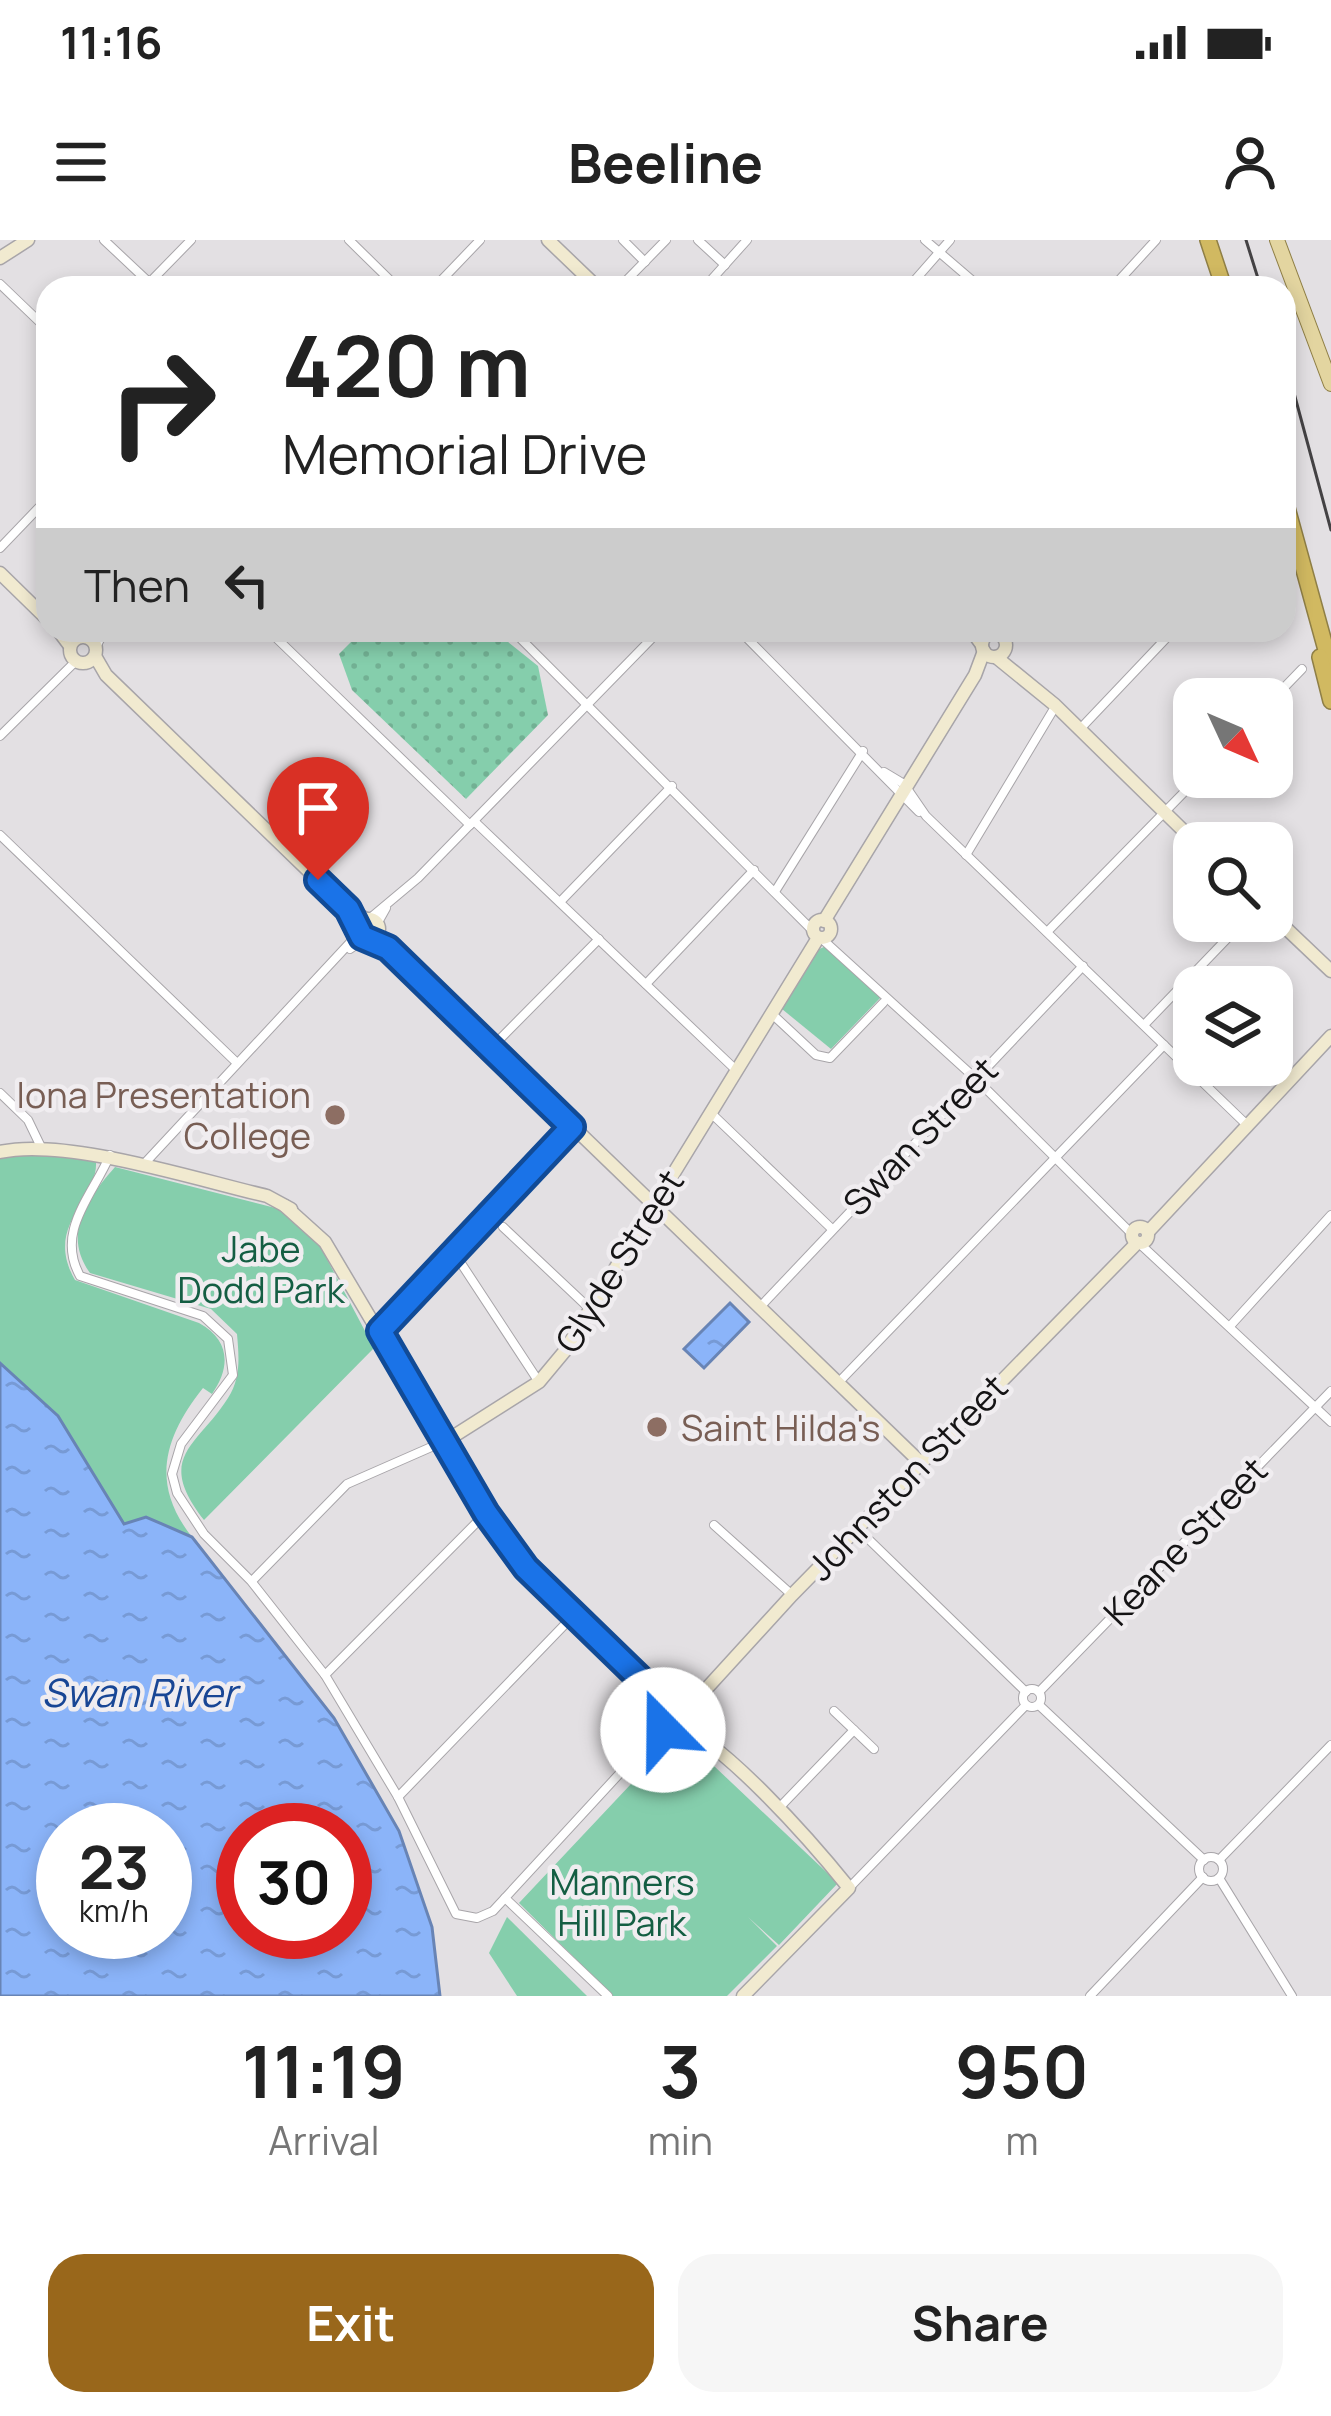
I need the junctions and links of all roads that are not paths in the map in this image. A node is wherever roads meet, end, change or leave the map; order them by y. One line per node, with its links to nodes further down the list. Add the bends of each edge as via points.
1 (28, 240): 18 (street)
2 (104, 240): 21 (street)
3 (191, 240): 22 (street)
4 (349, 240): 23 (street)
5 (480, 240): 24 (street)
6 (623, 240): 19 (street)
7 (666, 240): 19 (street)
8 (698, 240): 20 (street)
9 (747, 240): 20 (street)
10 (925, 240): 17 (street)
11 (950, 240): 17 (street)
12 (1156, 240): 30 (street)
13 (1198, 240): 31 (highway)
14 (1208, 240): 32 (highway)
15 (1276, 240): 33 (main road)
16 (554, 242): 25 (street)
17 (939, 252): 28 (street); 29 (street)
18 (1, 257)
19 (645, 262): 26 (street)
20 (725, 266): 27 (street)
21 (143, 276)
22 (161, 276)
23 (386, 276)
24 (446, 276)
25 (587, 276)
26 (631, 276)
27 (715, 276)
28 (918, 276)
29 (966, 276)
30 (1123, 276)
31 (1211, 276)
32 (1221, 276)
33 (1290, 276)
34 (0, 284): 36 (street)
35 (1296, 292): 37 (main road)
36 (36, 318)
37 (1331, 384)
38 (36, 510): 39 (street)
39 (0, 548)
40 (1296, 555): 50 (highway)
41 (0, 573): 42 (street)
42 (36, 608)
43 (281, 642): 66 (street)
44 (524, 642): 56 (street)
45 (648, 642): 56 (street)
46 (751, 642): 60 (street)
47 (991, 642): 62 (street, Glyde Street)
48 (992, 642): 57 (street)
49 (1163, 642): 58 (street)
50 (1324, 642): 52 (highway); 55 (highway)
51 (86, 647): 59 (street); 73 (street)
52 (1331, 668)
53 (1301, 669): 54 (street)
54 (1293, 678)
55 (1331, 701)
56 (588, 705): 61 (street); 66 (street)
57 (1055, 705): 58 (street); 68 (street)
58 (1080, 729): 64 (street)
59 (0, 736)
60 (863, 751): 62 (street); 70 (street)
61 (672, 786): 69 (street); 71 (street)
62 (904, 794): 68 (street); 72 (street, Glyde Street)
63 (1179, 798): 64 (street)
64 (1165, 813): 65 (street); 74 (street)
65 (1174, 822)
66 (472, 823): 71 (street); 73 (street)
67 (0, 835): 87 (street)
68 (967, 855): 74 (street)
69 (754, 870): 70 (street); 80 (street)
70 (776, 890): 72 (street)
71 (560, 902): 76 (street)
72 (820, 927): 82 (street, Glyde Street); 89 (street)
73 (368, 929): 86 (street); 87 (street)
74 (1047, 932): 78 (street)
75 (1293, 935): 79 (street)
76 (598, 939): 80 (street); 86 (street)
77 (1224, 942): 83 (street)
78 (1083, 966): 83 (street); 89 (street, Swan Street)
79 (1331, 970)
80 (646, 984): 88 (street)
81 (884, 1003): 82 (street, via 830,1058 816,1055)
82 (771, 1013): 88 (street, Glyde Street)
83 (1144, 1025): 85 (street)
84 (1331, 1036): 92 (street, Johnston Street)
85 (1164, 1045): 92 (street); 97 (street)
86 (491, 1048): 93 (street)
87 (237, 1063): 98 (street, via 165,1138)
88 (737, 1071): 91 (street, Glyde Street)
89 (975, 1078): 97 (street); 102 (street, Swan Street)
90 (0, 1093): 94 (street, via 28,1120)
91 (711, 1113): 99 (street, Glyde Street); 102 (street)
92 (1246, 1124): 103 (street, Johnston Street)
93 (572, 1127): 99 (street); 104 (street)
94 (33, 1144): 95 (street); 96 (street)
95 (0, 1152)
96 (105, 1156): 98 (street); 119 (street, via 71,1231 80,1276 203,1316 228,1339 230,1382 188,1432 172,1474 186,1511)
97 (1056, 1157): 103 (street); 110 (street)
98 (151, 1168): 108 (street, via 286,1206 325,1242)
99 (654, 1206): 105 (street); 106 (street, Glyde Street)
100 (1331, 1215): 107 (street)
101 (502, 1226): 106 (street)
102 (832, 1229): 105 (street, Swan Street)
103 (1139, 1232): 107 (street); 115 (street, Johnston Street)
104 (453, 1251): 108 (street); 109 (street)
105 (759, 1307): 110 (street)
106 (590, 1309): 109 (street, Glyde Street)
107 (1231, 1325): 112 (street)
108 (380, 1331): 114 (street)
109 (539, 1382): 114 (street, Glyde Street)
110 (838, 1384): 115 (street)
111 (1331, 1390): 112 (street, Keane Street)
112 (1315, 1407): 113 (street); 124 (street, Keane Street)
113 (1331, 1422)
114 (446, 1441): 116 (street); 119 (street, Glyde Street, via 347,1484)
115 (921, 1463): 118 (street, Johnston Street)
116 (486, 1513): 121 (street); 122 (street)
117 (714, 1525): 120 (street)
118 (858, 1528): 120 (street, Johnston Street); 123 (street)
119 (251, 1581): 122 (street)
120 (792, 1595): 128 (street, Johnston Street)
121 (573, 1616): 128 (street); 132 (street)
122 (325, 1675): 132 (street)
123 (1026, 1692): 124 (street); 125 (street)
124 (1039, 1692): 126 (street)
125 (1026, 1705): 126 (street); 138 (street)
126 (1039, 1705): 134 (street)
127 (834, 1711): 129 (street)
128 (676, 1712): 133 (street); 139 (street, Johnston Street)
129 (854, 1730): 131 (street); 133 (street)
130 (1331, 1745): 135 (street)
131 (874, 1749)
132 (398, 1797): 139 (street, via 456,1914 485,1916)
133 (778, 1809): 138 (street)
134 (1204, 1860): 135 (street); 136 (street)
135 (1219, 1860): 137 (street)
136 (1203, 1877): 137 (street); 142 (street)
137 (1219, 1877): 143 (street)
138 (853, 1884): 140 (street)
139 (505, 1898): 141 (street)
140 (746, 1994)
141 (608, 1996)
142 (1090, 1996)
143 (1292, 1996)

